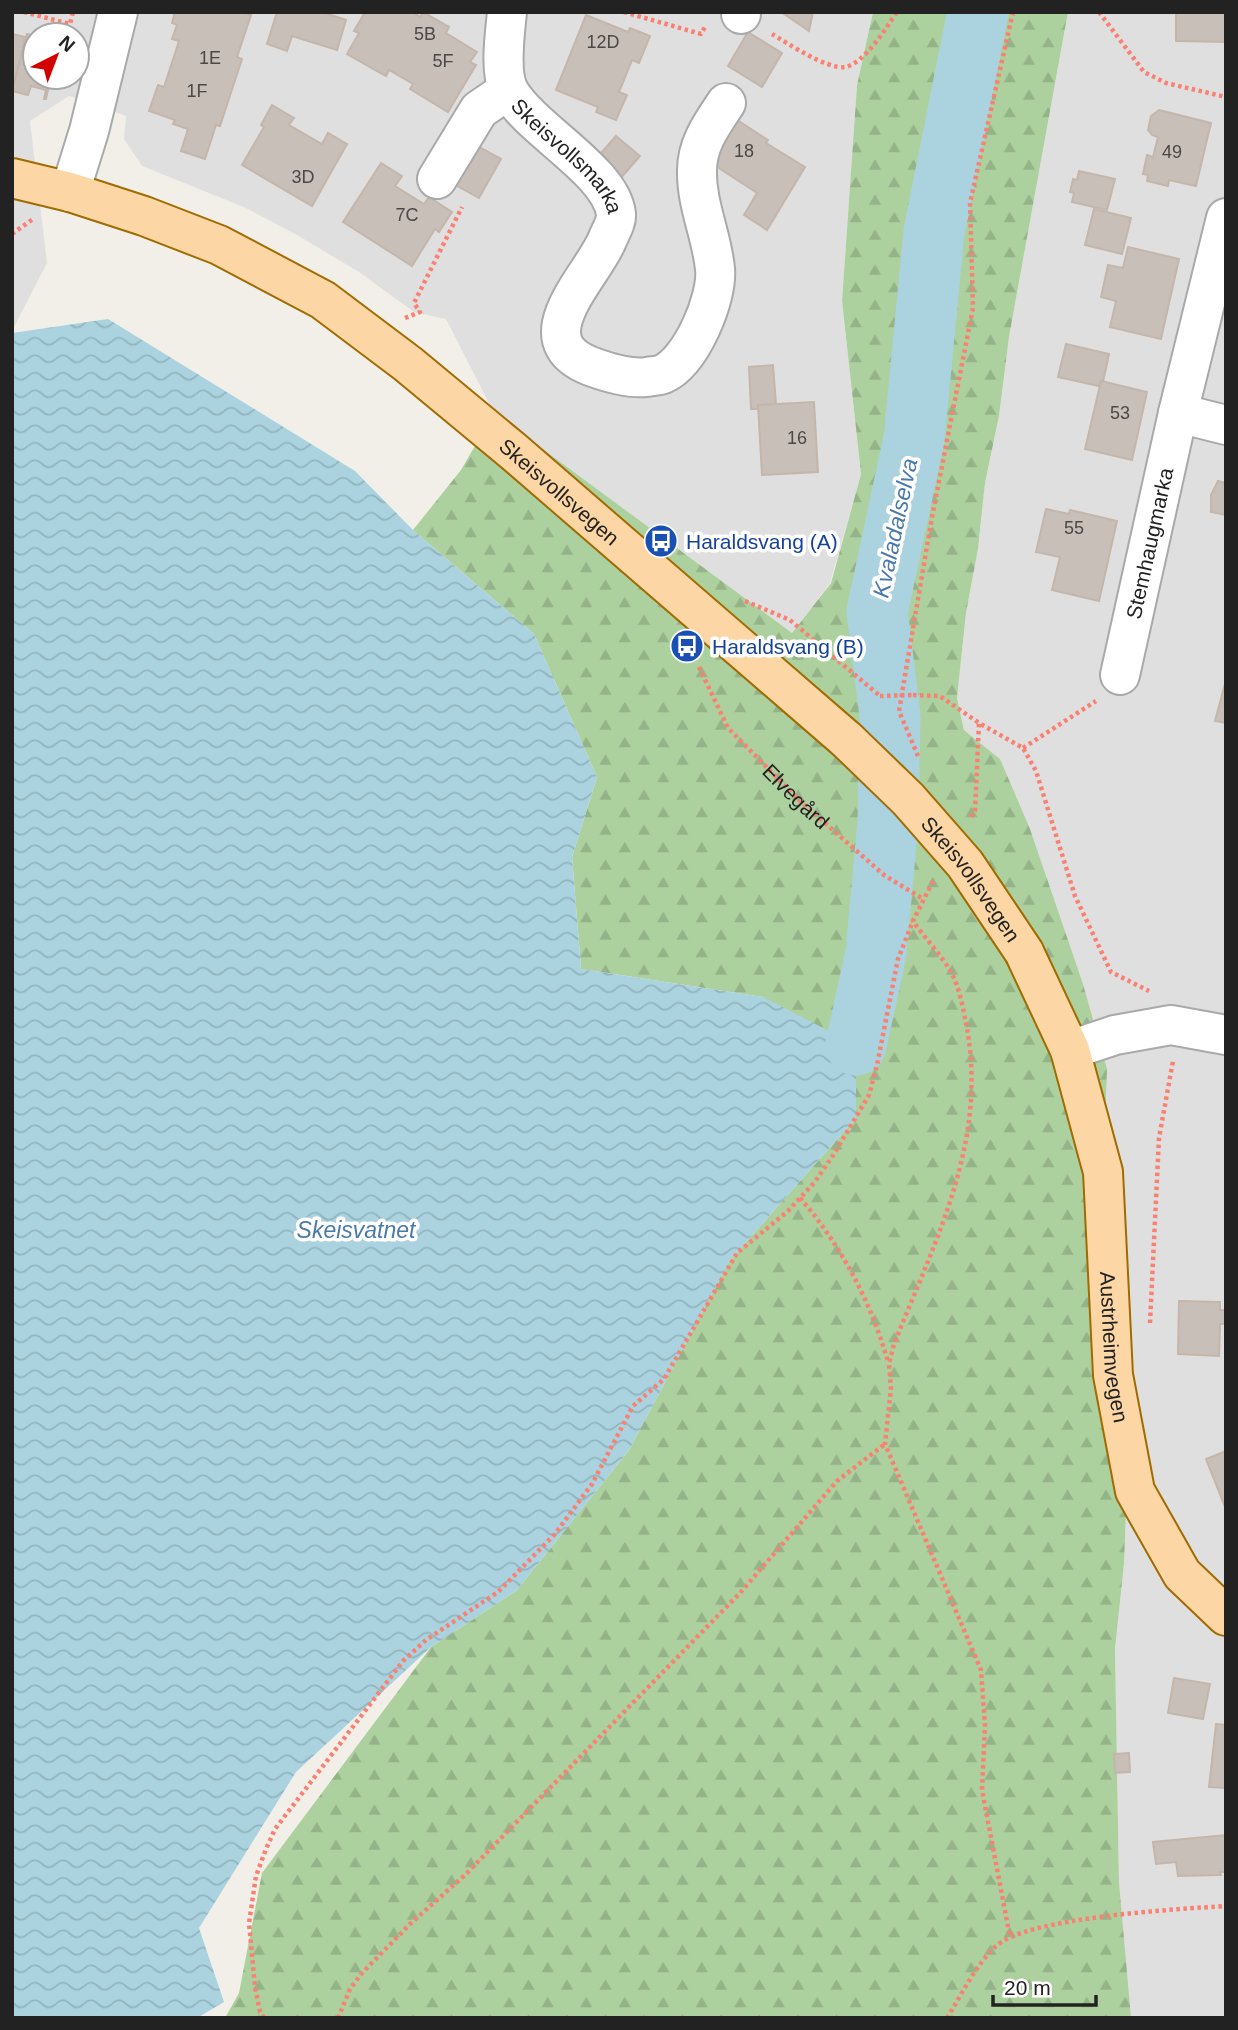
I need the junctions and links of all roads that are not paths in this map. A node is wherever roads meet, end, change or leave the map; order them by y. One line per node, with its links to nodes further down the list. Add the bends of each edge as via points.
1 (118, 12): 7 (street)
2 (508, 12): 3 (street, Skeisvollsmarka, via 503,57)
3 (508, 90): 4 (street, Skeisvollsmarka, via 588,169 610,196 616,216 606,244 568,302 561,329 565,348 581,362 603,371 643,378 664,374 676,363 693,344 708,312 716,271 697,170 701,144); 6 (street, via 479,110)
4 (726, 103)
5 (12, 178): 7 (main road, Skeisvollsvegen)
6 (437, 179)
7 (70, 192): 13 (main road, Skeisvollsvegen, bridge, via 219,245 323,300 513,451 847,740 908,799 965,864 1024,951)
8 (1226, 218): 9 (street, Stemhaugmarka)
9 (1178, 414): 10 (street); 11 (street, Stemhaugmarka)
10 (1226, 425)
11 (1120, 675)
12 (1226, 1035): 13 (street, via 1171,1025)
13 (1070, 1049): 14 (main road, Austrheimvegen, via 1102,1172 1113,1375 1135,1491 1182,1574)
14 (1226, 1616)

